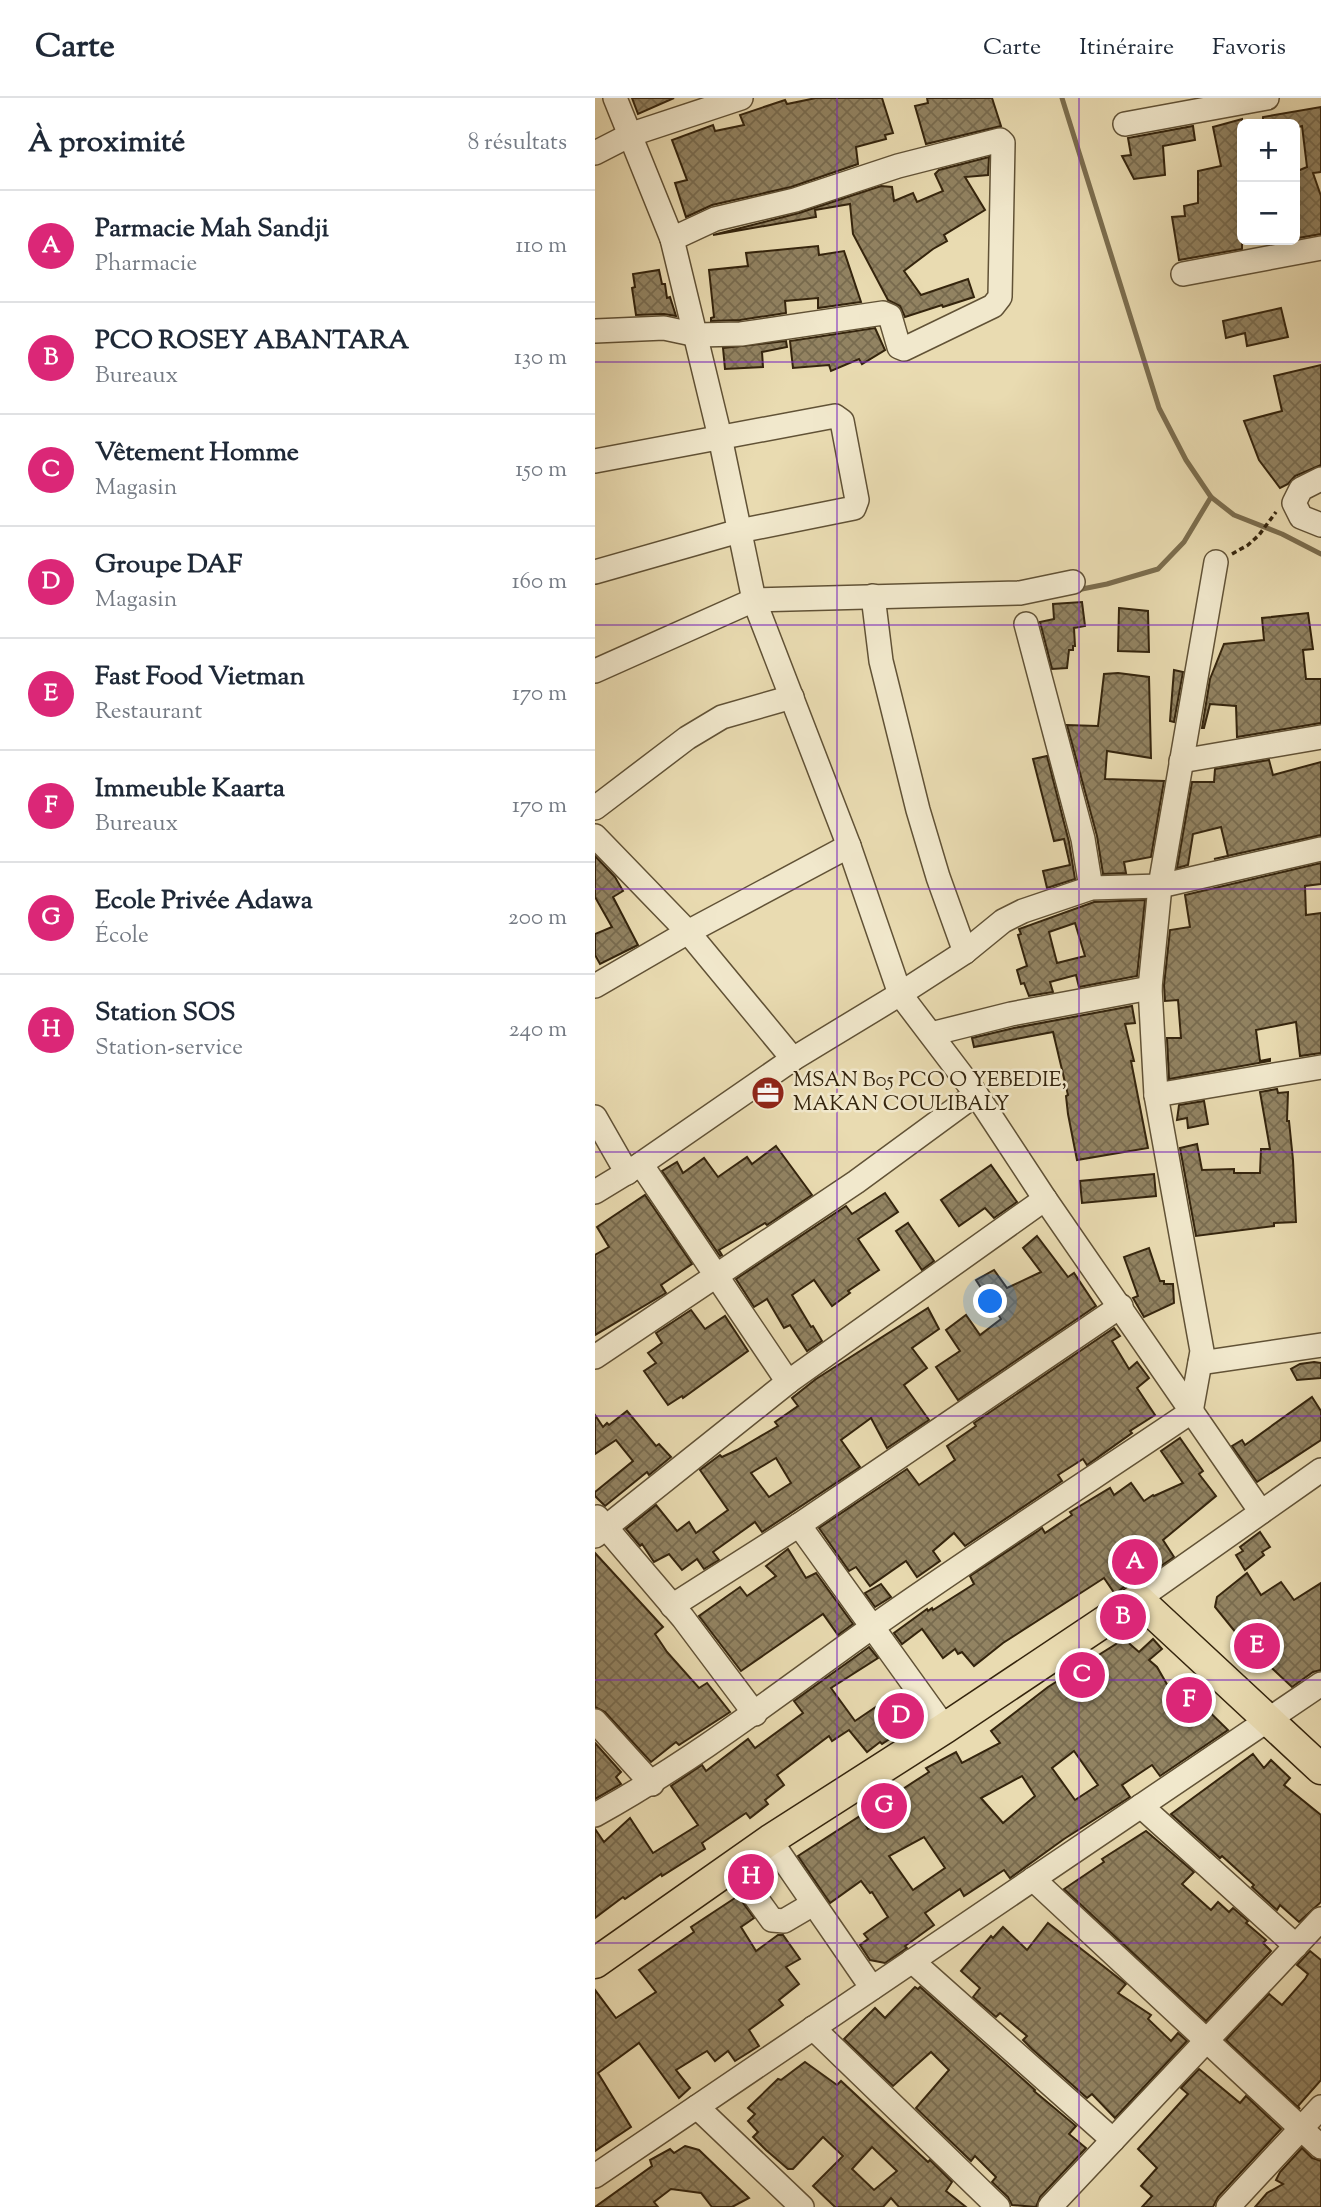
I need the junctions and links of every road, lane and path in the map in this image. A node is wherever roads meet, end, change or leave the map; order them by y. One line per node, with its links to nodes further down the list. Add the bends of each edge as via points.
1 (615, 98): 5 (street)
2 (741, 98): 5 (street)
3 (1267, 98): 4 (street)
4 (1125, 124)
5 (632, 134): 6 (street); 7 (street)
6 (595, 153)
7 (672, 239): 11 (street); 11 (street, via 715,219 795,200 898,166 1000,140 1003,143 1000,297 993,306 904,349 899,347 890,316 883,313 741,334)
8 (1321, 248): 9 (street)
9 (1183, 274)
10 (595, 331): 11 (street, via 664,327)
11 (697, 335): 12 (street)
12 (720, 437): 13 (street); 17 (street); 17 (street, via 835,416 842,421 857,500 854,508)
13 (595, 461)
14 (1321, 479): 16 (street, via 1301,489 1294,503 1301,517)
15 (1273, 514): 18 (path, via 1248,545)
16 (1321, 525)
17 (739, 531): 19 (street); 22 (street)
18 (1216, 562): 27 (street)
19 (595, 572)
20 (1073, 582): 21 (street, via 1020,593)
21 (873, 596): 22 (street); 35 (street, via 881,662 918,810)
22 (754, 600): 24 (street); 25 (street)
23 (1026, 624): 33 (street, via 1083,839)
24 (595, 671)
25 (792, 697): 28 (street, via 722,717); 30 (street)
26 (1321, 737): 27 (street)
27 (1181, 761): 32 (street)
28 (595, 808)
29 (595, 836): 34 (street)
30 (849, 846): 34 (street); 38 (street)
31 (1321, 849): 32 (street)
32 (1160, 886): 33 (street); 37 (street)
33 (1091, 888): 35 (street, via 1003,921)
34 (688, 932): 36 (street); 40 (street)
35 (965, 952): 38 (street)
36 (595, 986)
37 (1150, 988): 39 (street); 43 (street)
38 (900, 995): 39 (street); 40 (street)
39 (931, 1034): 42 (street)
40 (793, 1059): 45 (street)
41 (1321, 1068): 43 (street)
42 (976, 1094): 47 (street); 48 (street)
43 (1156, 1095): 52 (street, via 1202,1351)
44 (595, 1117): 45 (street)
45 (634, 1168): 46 (street); 48 (street)
46 (595, 1192)
47 (1045, 1199): 49 (street); 53 (street)
48 (715, 1275): 51 (street); 53 (street)
49 (1121, 1306): 54 (street); 57 (street)
50 (1321, 1345): 52 (street)
51 (595, 1357)
52 (1200, 1363): 54 (street)
53 (787, 1382): 58 (street)
54 (1191, 1412): 56 (street); 61 (street)
55 (1321, 1470): 56 (street)
56 (1261, 1512): 59 (street)
57 (799, 1525): 60 (street); 61 (street)
58 (598, 1526): 60 (street)
59 (1138, 1599): 64 (main road); 66 (main road)
60 (672, 1606): 63 (street)
61 (872, 1628): 63 (street); 66 (street)
62 (1321, 1684): 64 (street)
63 (755, 1714): 68 (street)
64 (1268, 1720): 67 (main road); 69 (street)
65 (595, 1721): 68 (street)
66 (945, 1728): 71 (main road)
67 (1321, 1769)
68 (652, 1784): 70 (street)
69 (1141, 1806): 73 (street); 76 (street)
70 (595, 1815)
71 (770, 1840): 72 (main road); 74 (street)
72 (733, 1866): 74 (street, via 772,1920 784,1921); 78 (main road)
73 (1033, 1878): 77 (street); 81 (street)
74 (813, 1904): 79 (street)
75 (1321, 1919): 76 (street)
76 (1296, 1946): 81 (street)
77 (912, 1961): 79 (street); 85 (street)
78 (595, 1963)
79 (871, 1988): 80 (street)
80 (813, 2028): 82 (street); 89 (street)
81 (1207, 2041): 84 (street); 85 (street)
82 (697, 2107): 87 (street); 88 (street)
83 (1321, 2107): 84 (street)
84 (1301, 2129): 86 (street); 91 (street)
85 (1113, 2140): 90 (street)
86 (1321, 2147)
87 (595, 2176)
88 (803, 2207)
89 (997, 2207)
90 (1050, 2207)
91 (1229, 2207)

